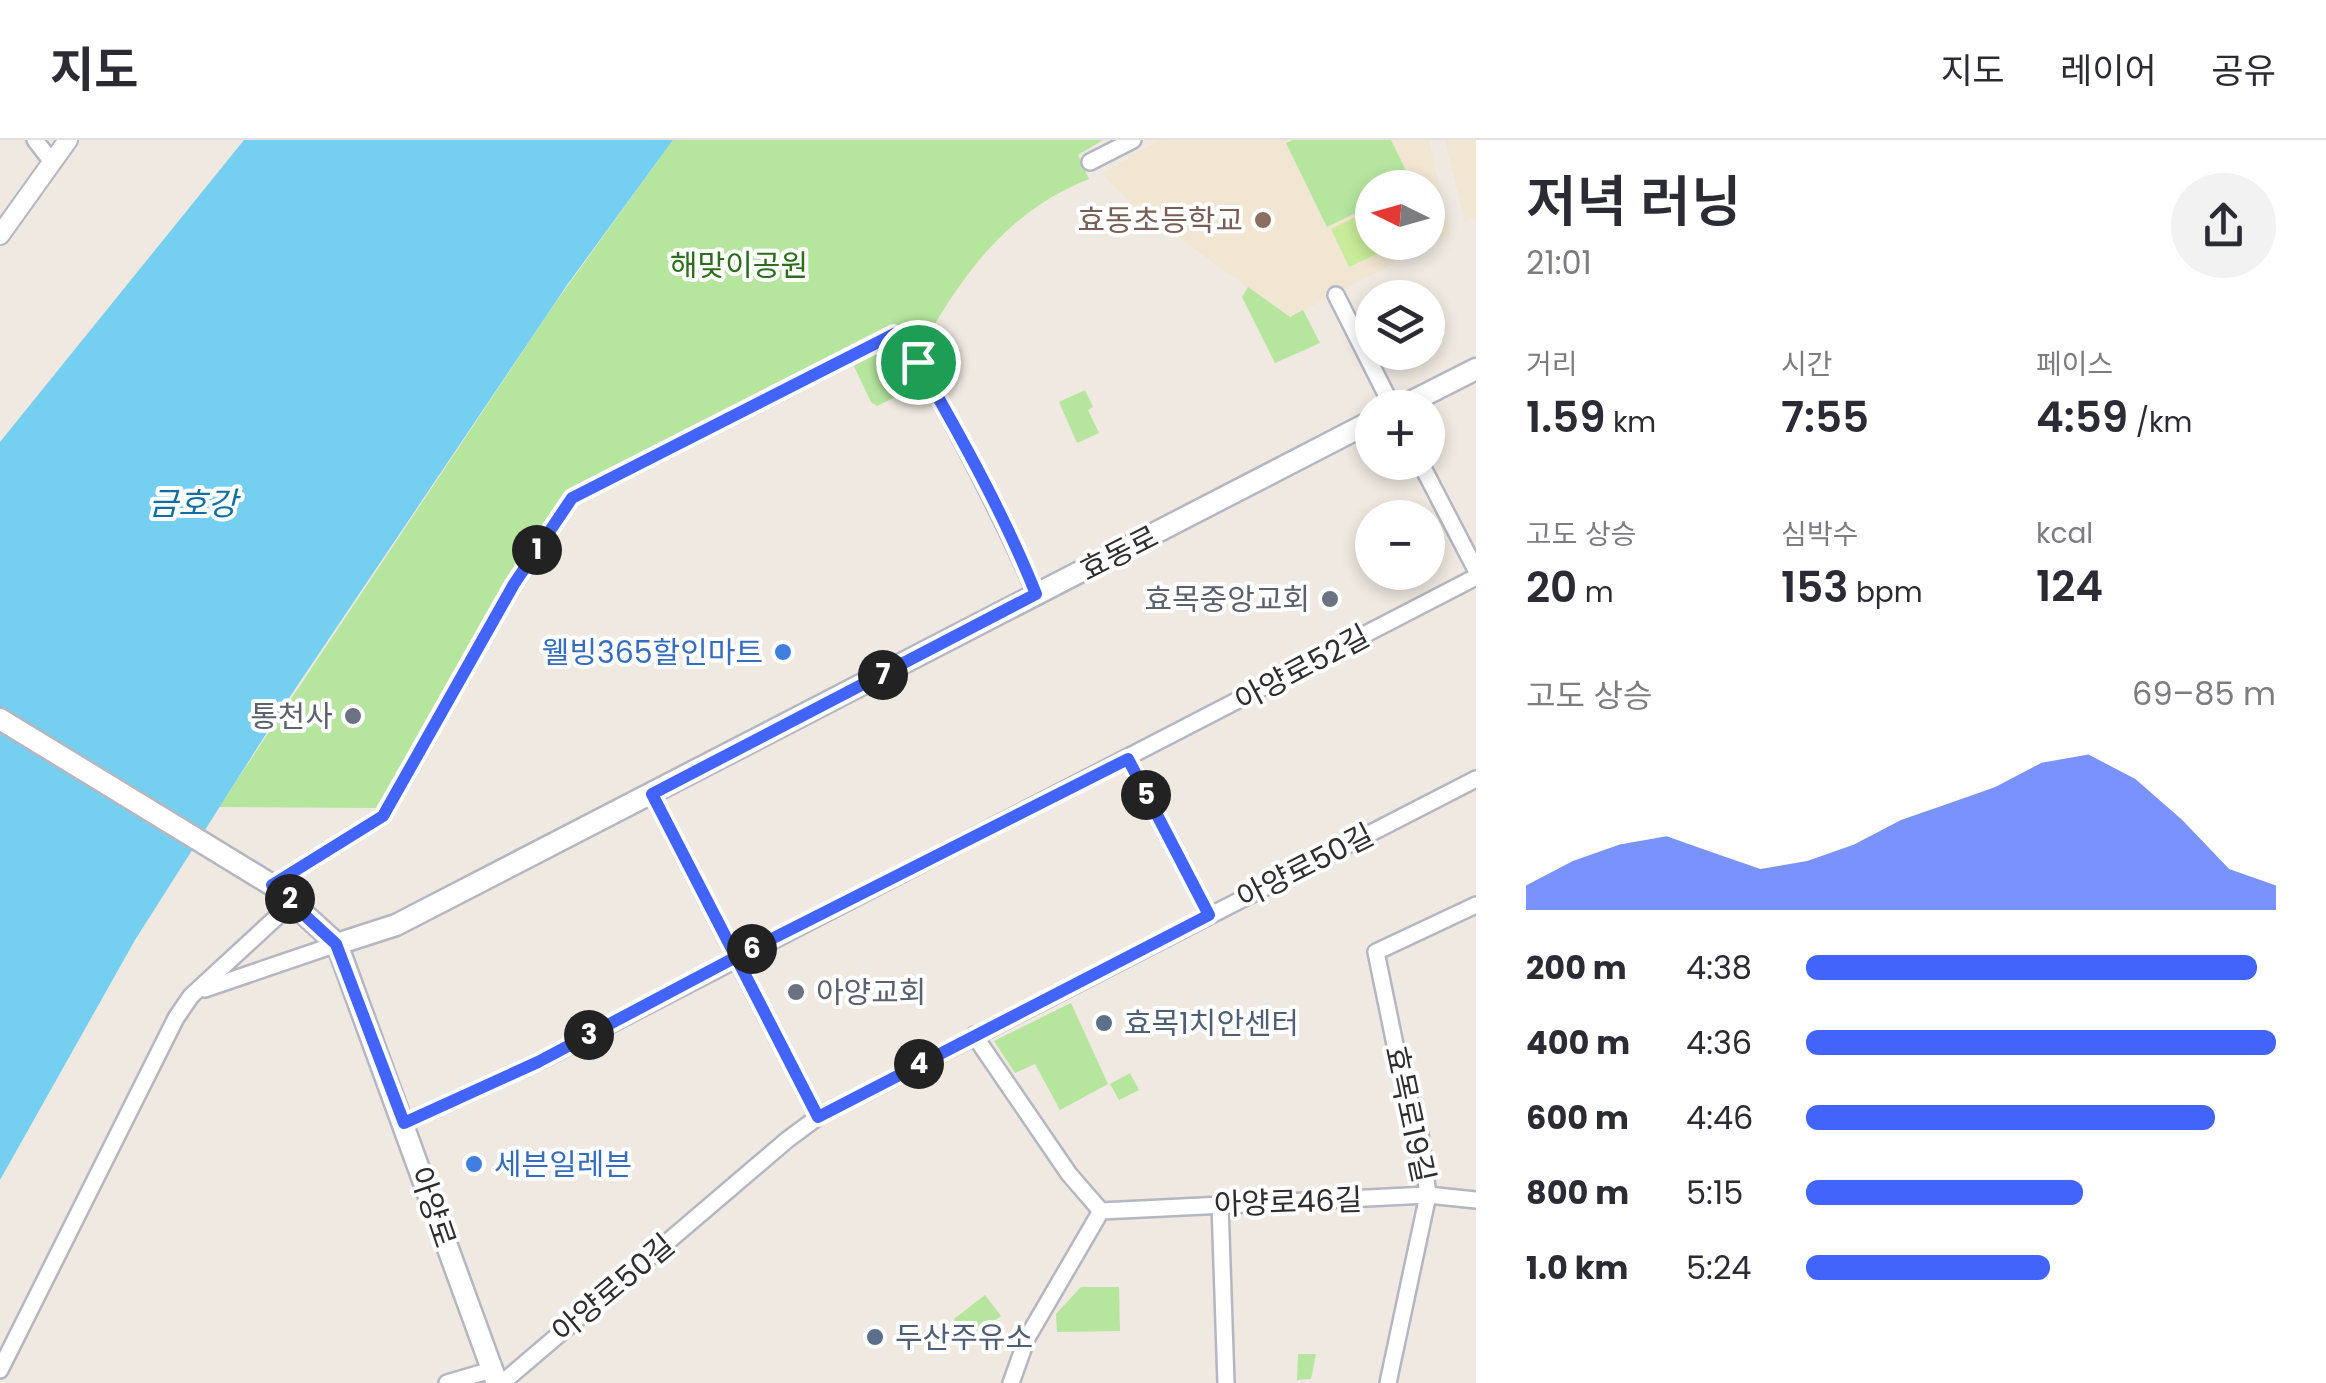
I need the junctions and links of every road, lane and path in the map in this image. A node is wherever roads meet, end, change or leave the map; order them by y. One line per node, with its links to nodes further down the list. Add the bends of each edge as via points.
1 (34, 140): 4 (street)
2 (68, 140): 4 (street)
3 (1133, 140): 5 (street)
4 (52, 162): 6 (street)
5 (1090, 162)
6 (0, 235)
7 (1336, 296): 9 (street)
8 (1476, 369): 10 (main road)
9 (1386, 390)
10 (1433, 390)
11 (1355, 430): 14 (main road, 효동로)
12 (1429, 480): 13 (street)
13 (1476, 574): 16 (street, 아양로52길)
14 (1036, 594): 18 (main road, 효동로); 19 (street, via 954,426 894,334 572,498 514,584 383,816)
15 (0, 719): 19 (main road, 아양로)
16 (1128, 759): 22 (street); 24 (street, 아양로52길)
17 (1476, 779): 22 (street, 아양로50길)
18 (652, 794): 23 (main road, 효동로, via 396,925); 24 (street)
19 (272, 885): 20 (main road, 아양로)
20 (294, 902): 23 (main road, 아양로); 25 (street)
21 (1476, 906): 29 (street, 효목로19길, via 1376,952)
22 (1209, 915): 26 (street, 아양로50길)
23 (336, 944): 25 (street); 28 (main road, 아양로)
24 (736, 957): 27 (street); 28 (street, 아양로52길, via 538,1062)
25 (196, 992): 33 (street, via 176,1018)
26 (974, 1035): 27 (street, 아양로50길); 32 (street)
27 (818, 1117): 34 (street, 아양로50길)
28 (404, 1123): 34 (main road, 아양로)
29 (1428, 1195): 30 (street, 아양로46길); 31 (street, 아양로46길); 38 (street, 효목로19길)
30 (1476, 1200)
31 (1220, 1204): 32 (street, 아양로46길); 37 (street)
32 (1100, 1211): 36 (street, via 1027,1338)
33 (0, 1370)
34 (496, 1379): 35 (street)
35 (448, 1383)
36 (1011, 1383)
37 (1226, 1383)
38 (1388, 1383)

